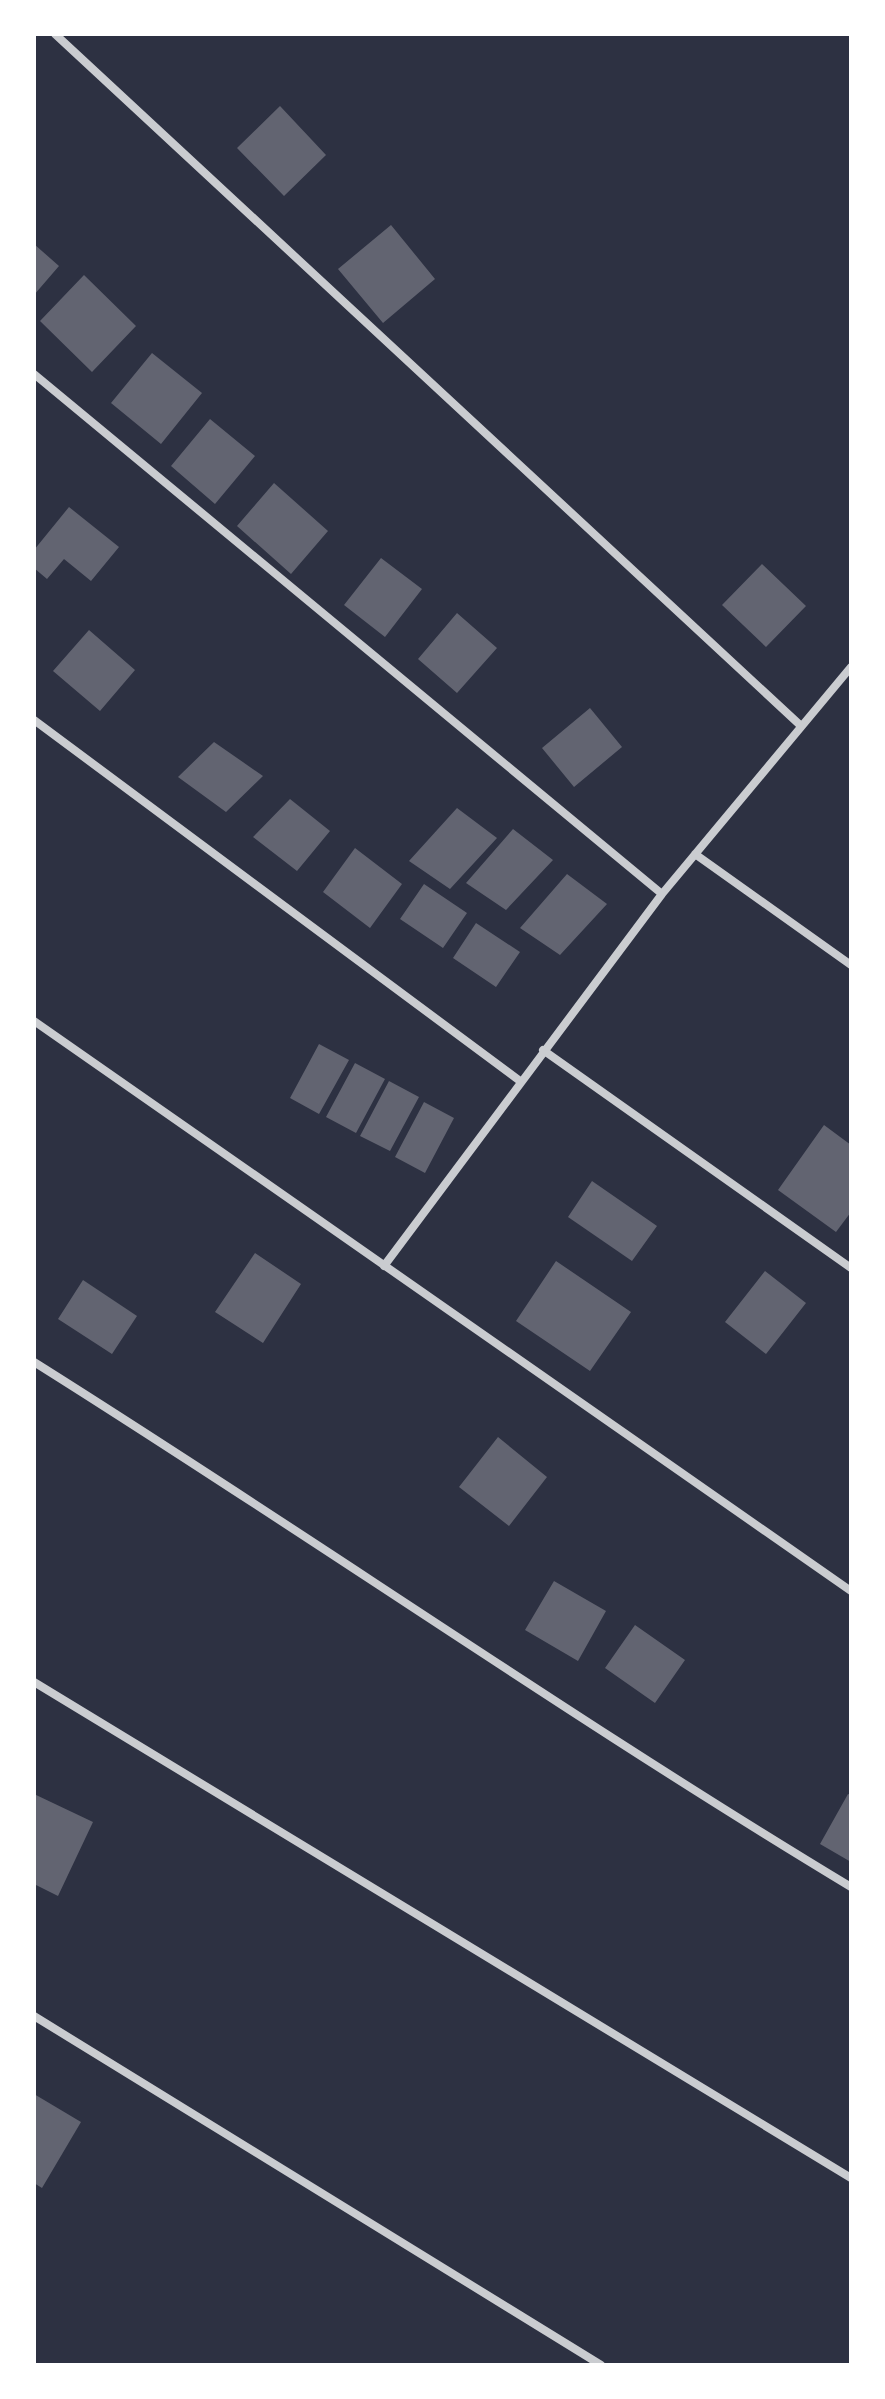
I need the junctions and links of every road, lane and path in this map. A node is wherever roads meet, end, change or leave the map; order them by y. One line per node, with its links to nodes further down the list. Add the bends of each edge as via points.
1 (55, 34): 5 (street)
2 (34, 374): 7 (street)
3 (851, 667): 5 (street)
4 (34, 720): 11 (street)
5 (800, 725): 6 (street)
6 (695, 854): 7 (street); 8 (street)
7 (662, 894): 10 (street)
8 (851, 965)
9 (34, 1021): 12 (street)
10 (543, 1050): 11 (street); 13 (street)
11 (520, 1081): 12 (street)
12 (384, 1266): 15 (street)
13 (851, 1268)
14 (34, 1362): 17 (street, via 596,1728)
15 (851, 1591)
16 (34, 1682): 19 (street)
17 (851, 1887)
18 (34, 2016): 20 (street)
19 (851, 2178)
20 (601, 2365)

